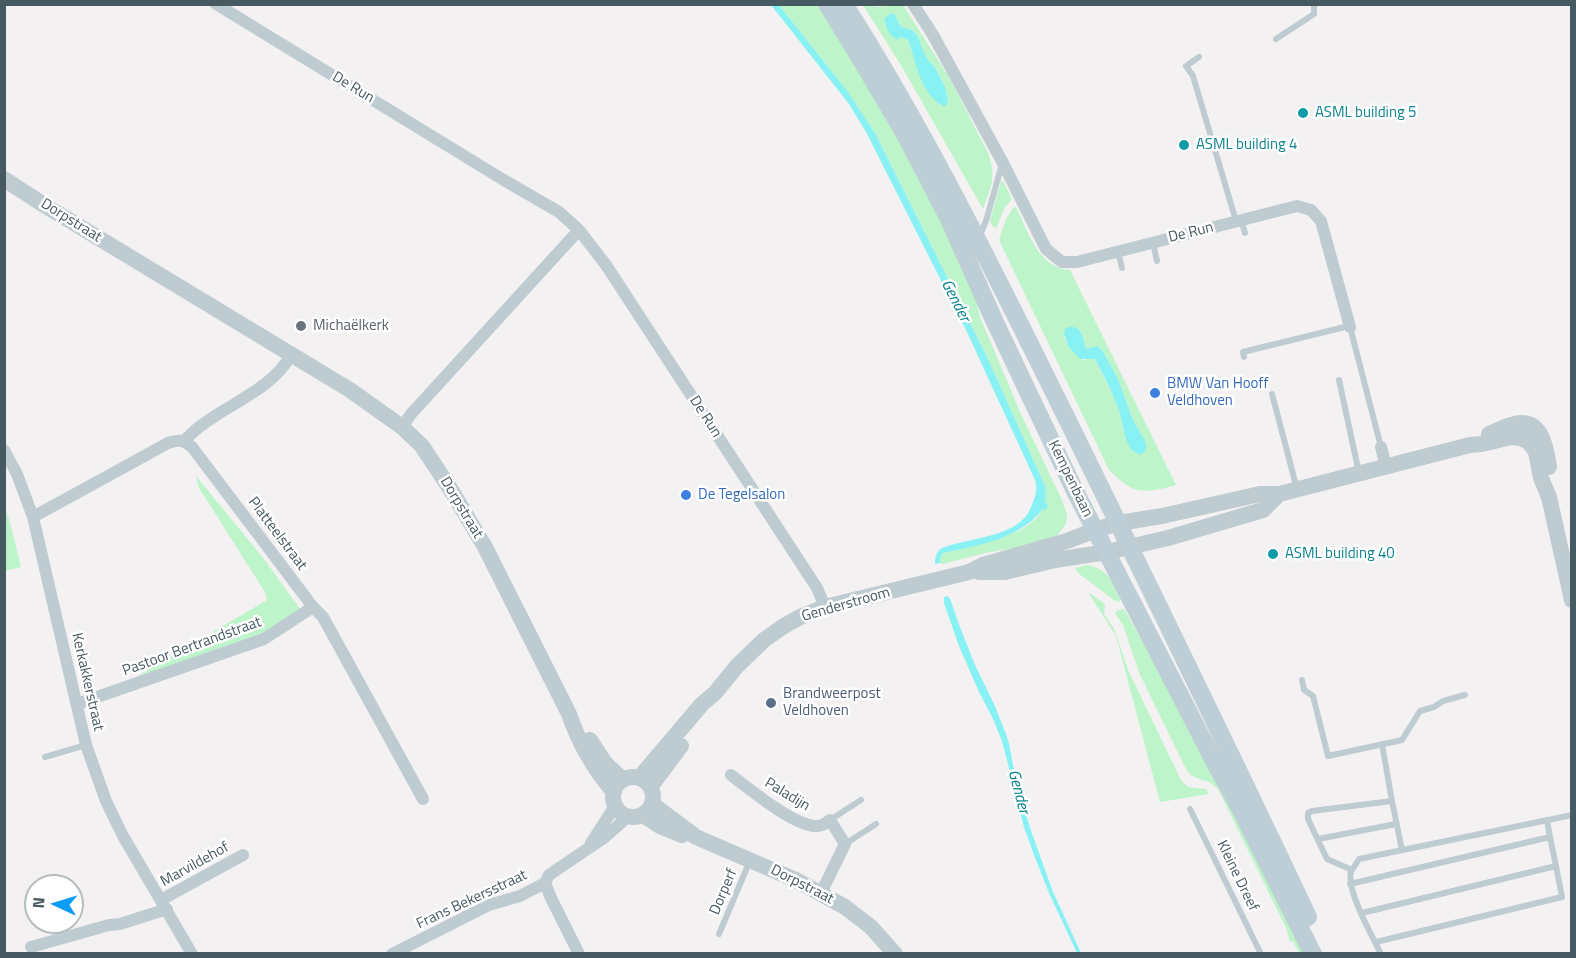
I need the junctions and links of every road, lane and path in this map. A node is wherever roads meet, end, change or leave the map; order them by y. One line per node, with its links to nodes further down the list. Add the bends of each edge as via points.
1 (216, 4): 11 (street, De Run, via 559,212)
2 (827, 4): 33 (main road, Kempenbaan, via 907,138 948,217)
3 (844, 4): 13 (main road, Kempenbaan)
4 (913, 4): 8 (street, De Run)
5 (1314, 4): 6 (lane, via 1314,14)
6 (1276, 39)
7 (1198, 57): 10 (lane, via 1186,66 1193,76)
8 (1003, 163): 13 (lane); 15 (street, De Run, via 1046,249 1062,262)
9 (4, 179): 19 (street, Dorpstraat)
10 (1239, 221): 12 (lane); 14 (street, De Run); 18 (street, De Run, via 1296,206 1311,210 1321,221)
11 (579, 230): 23 (street); 39 (street, De Run, via 612,274 816,588)
12 (1245, 233)
13 (977, 240): 32 (main road, Kempenbaan)
14 (1153, 243): 15 (street, De Run); 16 (lane)
15 (1118, 252): 17 (lane)
16 (1157, 261)
17 (1122, 268)
18 (1349, 326): 20 (lane, via 1243,352); 25 (lane)
19 (291, 355): 23 (street, Dorpstraat); 24 (street, via 274,377)
20 (1244, 357)
21 (1339, 380): 28 (lane)
22 (1272, 393): 29 (lane)
23 (402, 427): 49 (street, Dorpstraat, via 422,446 451,489 569,714 605,763)
24 (184, 441): 31 (street, via 168,443); 38 (street, Platteelstraat)
25 (1381, 447): 27 (street)
26 (4, 450): 31 (street, Kerkakkerstraat)
27 (1386, 466): 28 (street); 37 (street, via 1511,437 1529,442 1536,452 1549,497)
28 (1359, 473): 29 (street)
29 (1297, 489): 30 (street)
30 (1279, 494): 32 (street, via 1260,494); 34 (street, via 1263,510)
31 (33, 517): 42 (street, Kerkakkerstraat)
32 (1119, 523): 33 (street, Genderstroom); 34 (main road, Kempenbaan)
33 (1095, 530): 35 (main road, Kempenbaan); 36 (street, Genderstroom)
34 (1129, 546): 35 (street, Genderstroom); 81 (main road, Kempenbaan)
35 (1107, 552): 36 (street, Genderstroom, via 1005,572); 80 (main road, Kempenbaan)
36 (969, 572): 39 (street, Genderstroom)
37 (1572, 600)
38 (313, 607): 42 (street, Pastoor Bertrandstraat, via 264,639); 48 (street, Platteelstraat, via 323,617)
39 (825, 608): 47 (street, Genderstroom, via 784,626 737,666 715,693 709,709)
40 (1302, 680): 43 (lane, via 1304,690 1313,696 1328,756)
41 (1465, 695): 43 (lane, via 1420,711 1402,740)
42 (77, 704): 44 (street, Kerkakkerstraat)
43 (1382, 744): 51 (lane)
44 (86, 745): 45 (lane); 70 (street, Kerkakkerstraat, via 123,837)
45 (45, 757)
46 (731, 775): 55 (street, Paladijn, via 767,803 809,826 821,826)
47 (645, 782): 49 (street, via 631,776); 52 (street, via 653,794)
48 (423, 798)
49 (619, 798): 52 (street, via 632,817); 67 (street, Frans Bekersstraat, via 589,847 549,875)
50 (861, 800): 55 (lane, Paladijn)
51 (1392, 801): 58 (lane); 60 (lane, via 1308,813)
52 (648, 809): 64 (street, Dorpstraat, via 696,837)
53 (1190, 809): 79 (lane, Kleine Dreef)
54 (1572, 815): 56 (lane)
55 (830, 820): 61 (street)
56 (1547, 820): 59 (lane); 62 (lane)
57 (876, 824): 61 (lane)
58 (1396, 824): 60 (lane); 62 (lane)
59 (1550, 837): 65 (lane); 68 (lane)
60 (1318, 838): 66 (lane, via 1327,859)
61 (845, 844): 69 (street)
62 (1402, 850): 66 (lane, via 1359,860)
63 (243, 855): 70 (street, Marvildehof)
64 (751, 860): 69 (street, Dorpstraat); 72 (lane, Dorperf)
65 (1556, 866): 71 (lane); 73 (lane, via 1562,897)
66 (1352, 870): 68 (lane)
67 (546, 883): 76 (street, Frans Bekersstraat, via 489,905); 77 (street)
68 (1350, 884): 71 (lane)
69 (821, 893): 78 (street, Dorpstraat, via 871,927)
70 (164, 905): 74 (street, via 120,924); 75 (street, Kerkakkerstraat)
71 (1362, 913): 73 (lane)
72 (719, 934)
73 (1376, 942): 82 (lane)
74 (31, 947)
75 (192, 954)
76 (392, 954)
77 (579, 954)
78 (895, 954)
79 (1261, 954)
80 (1313, 954)
81 (1325, 954)
82 (1381, 954)

